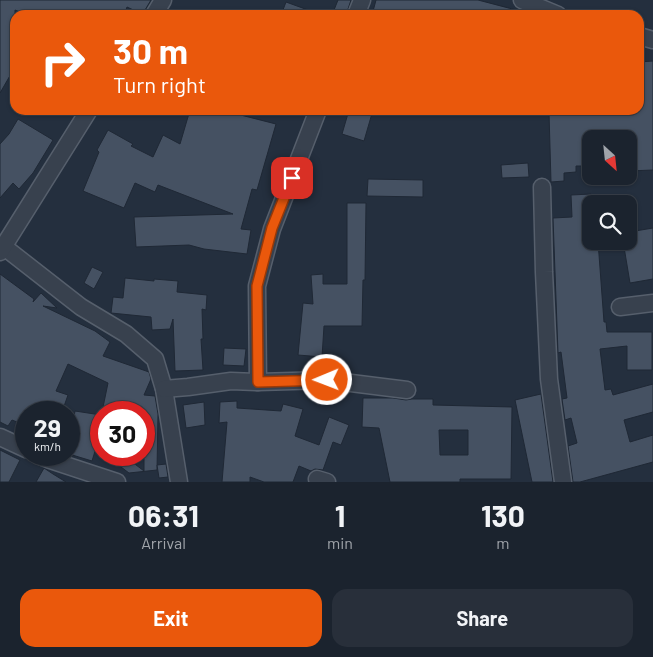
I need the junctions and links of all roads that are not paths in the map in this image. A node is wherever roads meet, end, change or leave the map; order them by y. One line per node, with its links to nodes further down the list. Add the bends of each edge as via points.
1 (522, 0): 2 (street)
2 (546, 10)
3 (86, 115): 6 (street)
4 (316, 115): 9 (street, via 272,228 257,286)
5 (542, 186): 17 (street, via 549,379)
6 (1, 251): 10 (street, via 8,250 81,307 126,334 155,360)
7 (653, 303): 8 (street)
8 (620, 307)
9 (258, 382): 10 (street, via 231,381); 11 (street, via 327,380)
10 (164, 389): 16 (street)
11 (407, 390)
12 (0, 437): 13 (street)
13 (15, 444)
14 (68, 466): 15 (street)
15 (117, 482)
16 (179, 482)
17 (562, 482)

